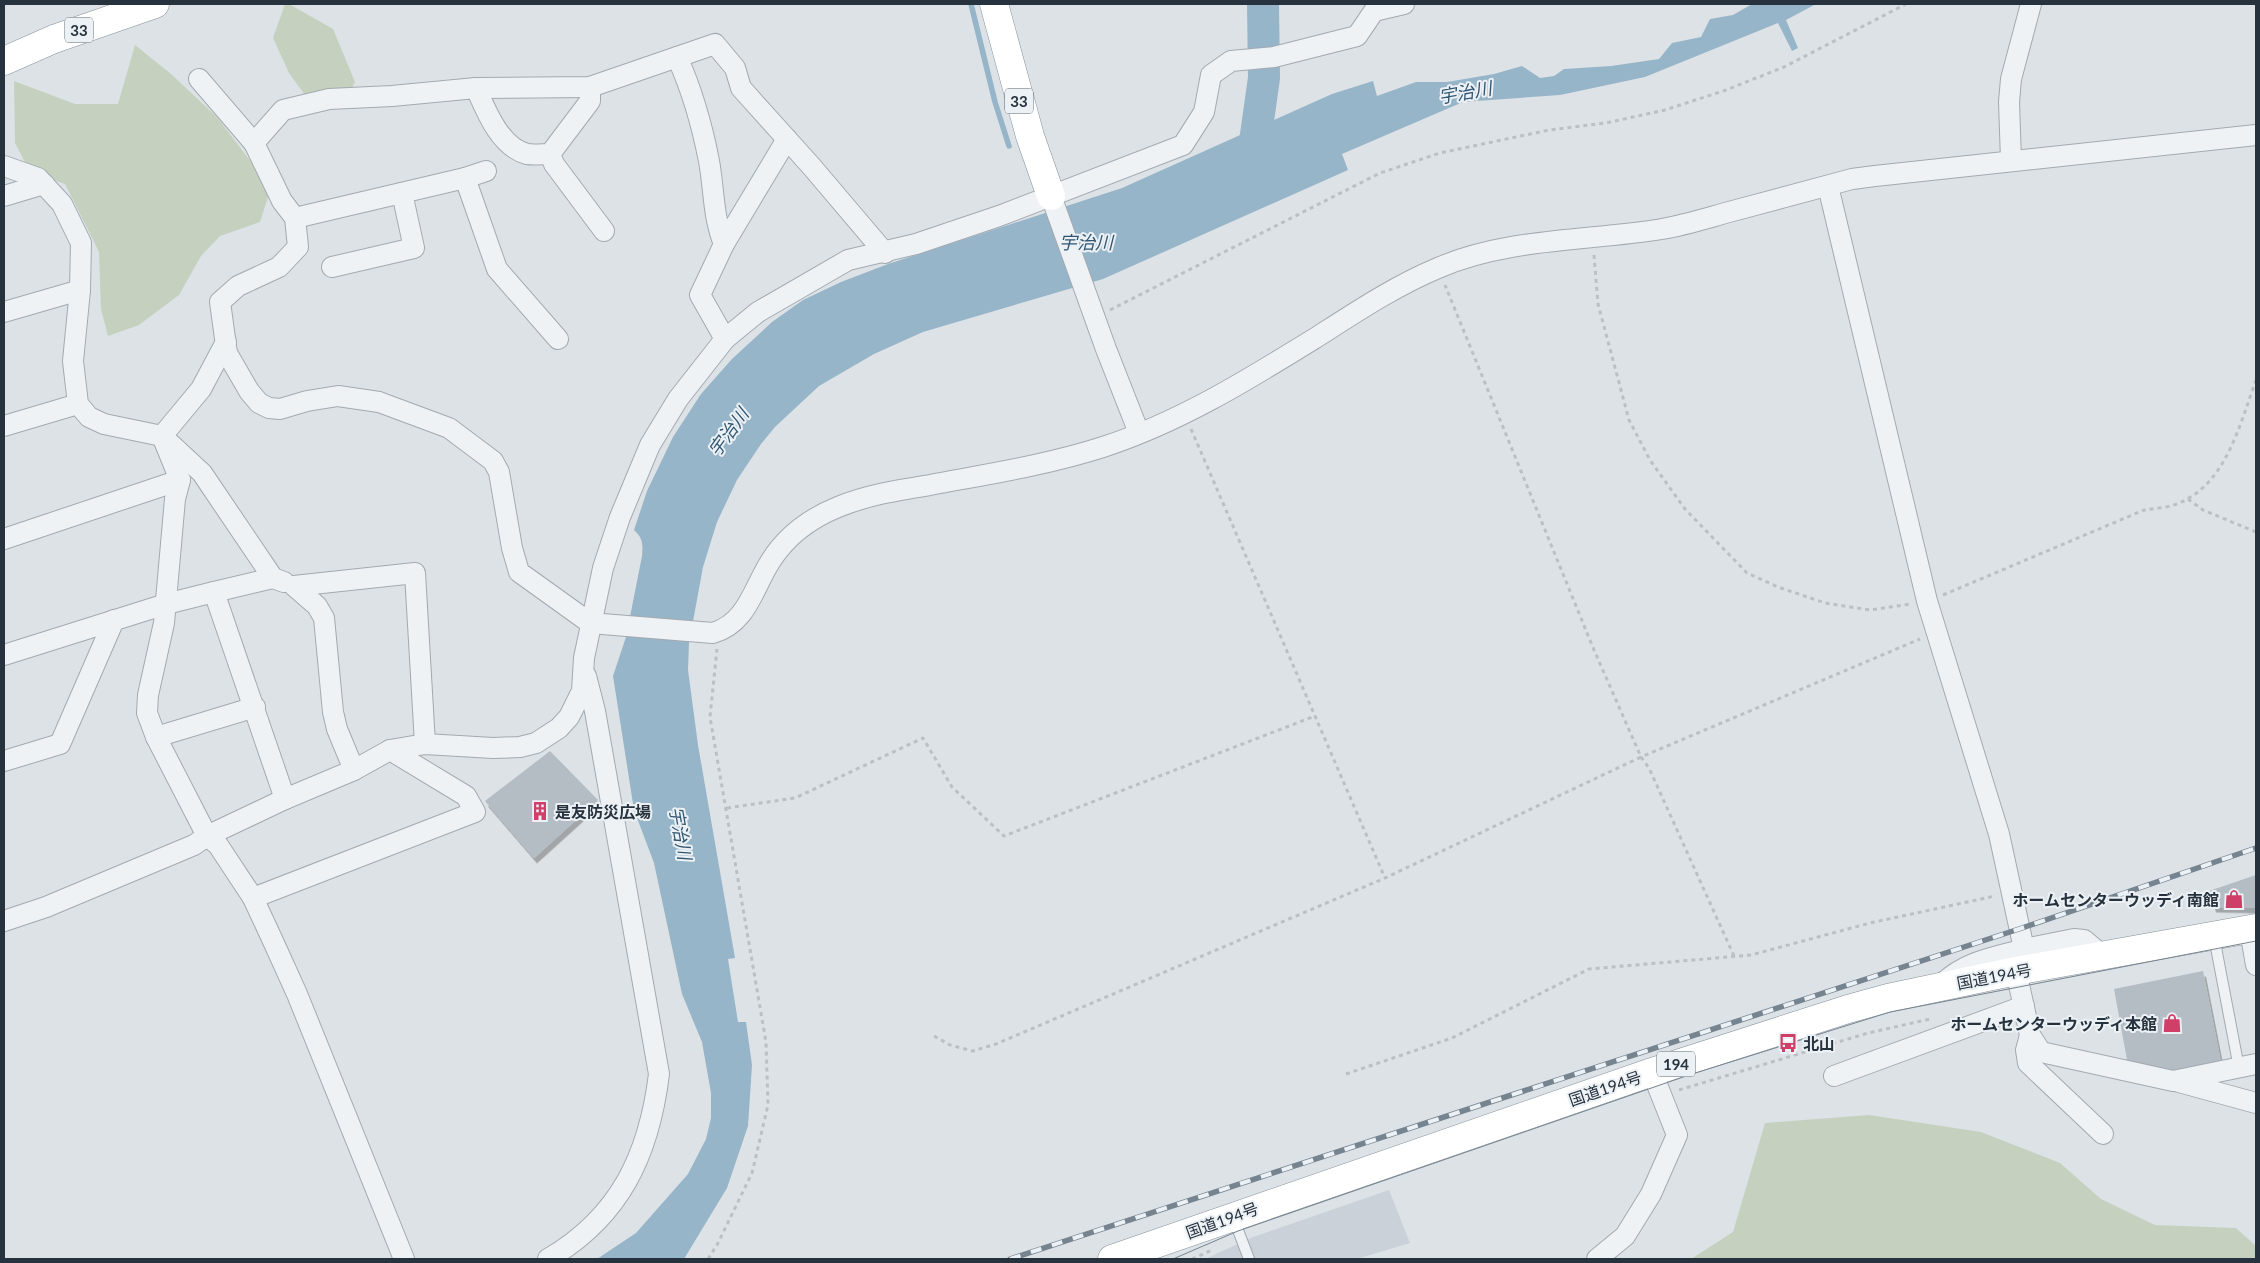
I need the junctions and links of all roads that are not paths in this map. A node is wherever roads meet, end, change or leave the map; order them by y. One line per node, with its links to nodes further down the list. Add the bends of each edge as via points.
1 (155, 4): 6 (highway, 33, via 54,38)
2 (994, 4): 22 (highway, 33, via 1030,136)
3 (1404, 4): 22 (street, via 1374,11 1357,36 1274,56 1231,61 1211,75 1204,112 1183,145)
4 (2031, 4): 14 (street, via 2011,79)
5 (677, 57): 8 (street); 11 (street, via 715,44 734,68 741,88); 25 (street, via 692,89)
6 (4, 61)
7 (199, 79): 12 (street)
8 (590, 87): 9 (street); 13 (street, via 590,101)
9 (476, 88): 12 (street, via 320,101 283,110); 13 (street, via 489,117 508,144 526,154)
10 (2256, 135): 14 (street)
11 (787, 139): 25 (street); 26 (street)
12 (254, 143): 23 (street, via 282,201)
13 (550, 154): 24 (street)
14 (2011, 160): 19 (street, via 1908,171)
15 (4, 166): 18 (street, via 38,178)
16 (486, 170): 17 (street)
17 (465, 178): 20 (street); 31 (street, via 497,269)
18 (44, 184): 21 (street); 28 (street, via 62,204 81,243)
19 (1828, 186): 35 (street, via 1682,225 1501,249 1438,268 1372,303 1224,393); 59 (street, via 1918,564 1998,834 2012,893)
20 (402, 194): 23 (street); 27 (street, via 414,248)
21 (4, 196)
22 (1051, 196): 26 (street); 35 (street)
23 (295, 218): 32 (street, via 298,247 279,267 238,286 220,302)
24 (604, 231)
25 (724, 244): 30 (street, via 700,294)
26 (885, 253): 30 (street, via 848,260 758,312)
27 (332, 267)
28 (80, 290): 29 (street); 33 (street, via 72,361)
29 (4, 312)
30 (725, 339): 44 (street, via 678,399 650,445 603,568)
31 (558, 340)
32 (226, 342): 36 (street, via 201,389); 44 (street, via 227,354 249,391 269,408 280,409 338,396 379,402 449,428 493,461 499,472 519,572)
33 (78, 404): 34 (street); 36 (street, via 89,416 104,424)
34 (4, 426)
35 (1139, 433): 44 (street, via 1070,456 882,494 827,512 804,524 785,543 770,562 743,614 716,632)
36 (162, 436): 37 (street); 39 (street, via 202,473)
37 (180, 480): 38 (street); 42 (street, via 175,499)
38 (4, 538)
39 (273, 578): 40 (street); 41 (street)
40 (294, 586): 49 (street, via 415,573); 52 (street, via 317,606 324,618 333,712)
41 (214, 592): 42 (street); 47 (street)
42 (166, 604): 43 (street); 48 (street, via 148,695 147,713)
43 (114, 620): 45 (street); 51 (street, via 60,744)
44 (598, 624): 46 (street)
45 (4, 655)
46 (584, 658): 49 (street, via 582,691 569,717 559,728 536,742 520,747 493,748); 71 (street, via 659,1074 656,1103 641,1155 620,1192 595,1224 573,1244)
47 (254, 706): 48 (street); 53 (street)
48 (156, 737): 54 (street)
49 (425, 744): 50 (street)
50 (390, 750): 52 (street); 55 (street, via 466,796 475,812)
51 (4, 761)
52 (354, 770): 53 (street)
53 (285, 799): 54 (street)
54 (207, 836): 55 (street, via 218,846); 56 (street, via 150,864)
55 (253, 898): 70 (street, via 297,994)
56 (4, 921)
57 (2253, 929): 58 (highway, 国道194号 / 194); 60 (street)
58 (2214, 937): 59 (highway, 国道194号 / 194, via 2103,956); 63 (lane)
59 (2020, 960): 61 (street); 66 (highway, 国道194号 / 194, via 1938,987 1848,1009)
60 (2256, 965)
61 (2024, 1006): 62 (street); 64 (street)
62 (2030, 1035): 65 (street, via 2042,1052); 68 (street, via 2026,1050 2028,1063)
63 (2247, 1066): 65 (street)
64 (1834, 1076)
65 (2173, 1081): 67 (street)
66 (1657, 1083): 69 (highway, 国道194号 / 194); 74 (street, via 1677,1136 1651,1194 1625,1236)
67 (2256, 1103)
68 (2103, 1134)
69 (1233, 1216): 72 (highway, 国道194号 / 194); 73 (lane)
70 (404, 1259)
71 (548, 1259)
72 (1112, 1259)
73 (1249, 1259)
74 (1596, 1259)

